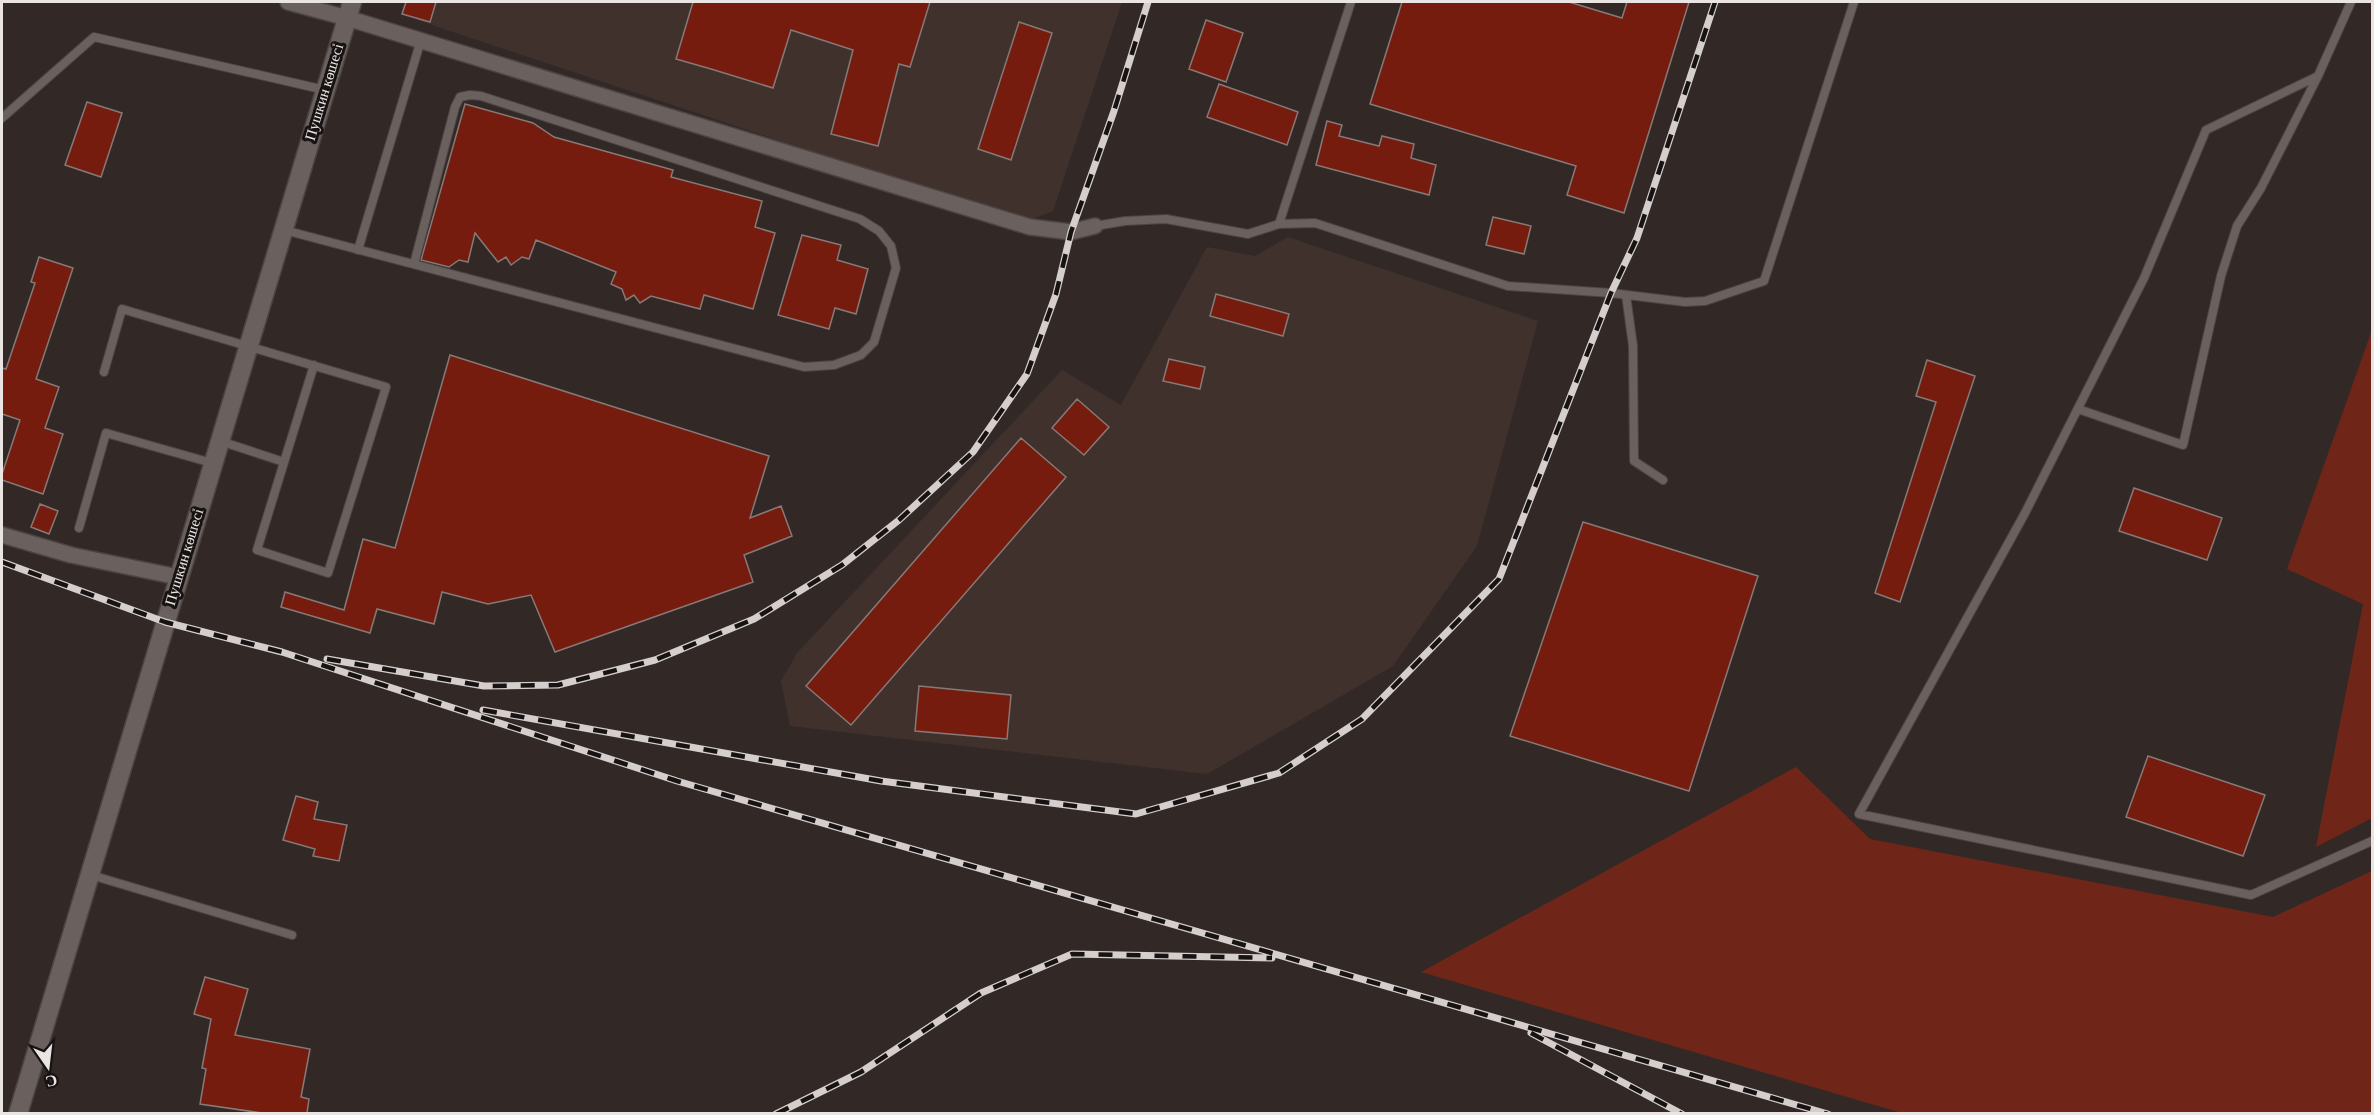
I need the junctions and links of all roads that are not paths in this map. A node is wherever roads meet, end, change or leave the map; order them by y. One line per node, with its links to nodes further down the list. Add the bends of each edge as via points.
1 (288, 2): 5 (street)
2 (1351, 2): 10 (lane)
3 (1854, 2): 15 (lane, via 1764,281 1705,301)
4 (2351, 2): 7 (lane)
5 (349, 10): 6 (street); 8 (main road, Пушкин көшесі)
6 (421, 40): 11 (street, via 1030,227 1071,232); 13 (lane)
7 (2318, 76): 19 (lane, via 2206,130 2144,278); 19 (lane, via 2261,188 2237,226 2221,276 2183,445)
8 (325, 90): 9 (lane, via 94,37); 12 (main road, Пушкин көшесі)
9 (2, 118)
10 (1279, 224): 11 (lane, via 1248,234 1166,219); 15 (lane, via 1315,223 1508,286)
11 (1095, 226)
12 (282, 230): 13 (lane); 16 (main road, Пушкин көшесі)
13 (358, 250): 14 (lane)
14 (414, 264): 14 (lane, via 804,367 834,365 861,356 874,342 896,268 891,246 879,231 860,219 470,95 460,97 455,106)
15 (1626, 295): 23 (lane, via 1633,346 1634,461)
16 (247, 345): 17 (lane); 18 (lane, via 122,309); 20 (main road, Пушкин көшесі)
17 (314, 365): 21 (lane); 21 (lane, via 387,387 328,573 257,550)
18 (104, 372)
19 (2078, 409): 27 (lane, via 1859,814 2251,895)
20 (219, 440): 21 (lane); 22 (main road, Пушкин көшесі)
21 (284, 462)
22 (212, 463): 24 (lane, via 106,434); 26 (main road, Пушкин көшесі)
23 (1663, 480)
24 (79, 528)
25 (2, 535): 26 (street, via 71,555)
26 (178, 577): 28 (main road, Пушкин көшесі)
27 (2373, 841)
28 (89, 875): 29 (lane); 30 (main road, Пушкин көшесі)
29 (292, 935)
30 (18, 1113)

